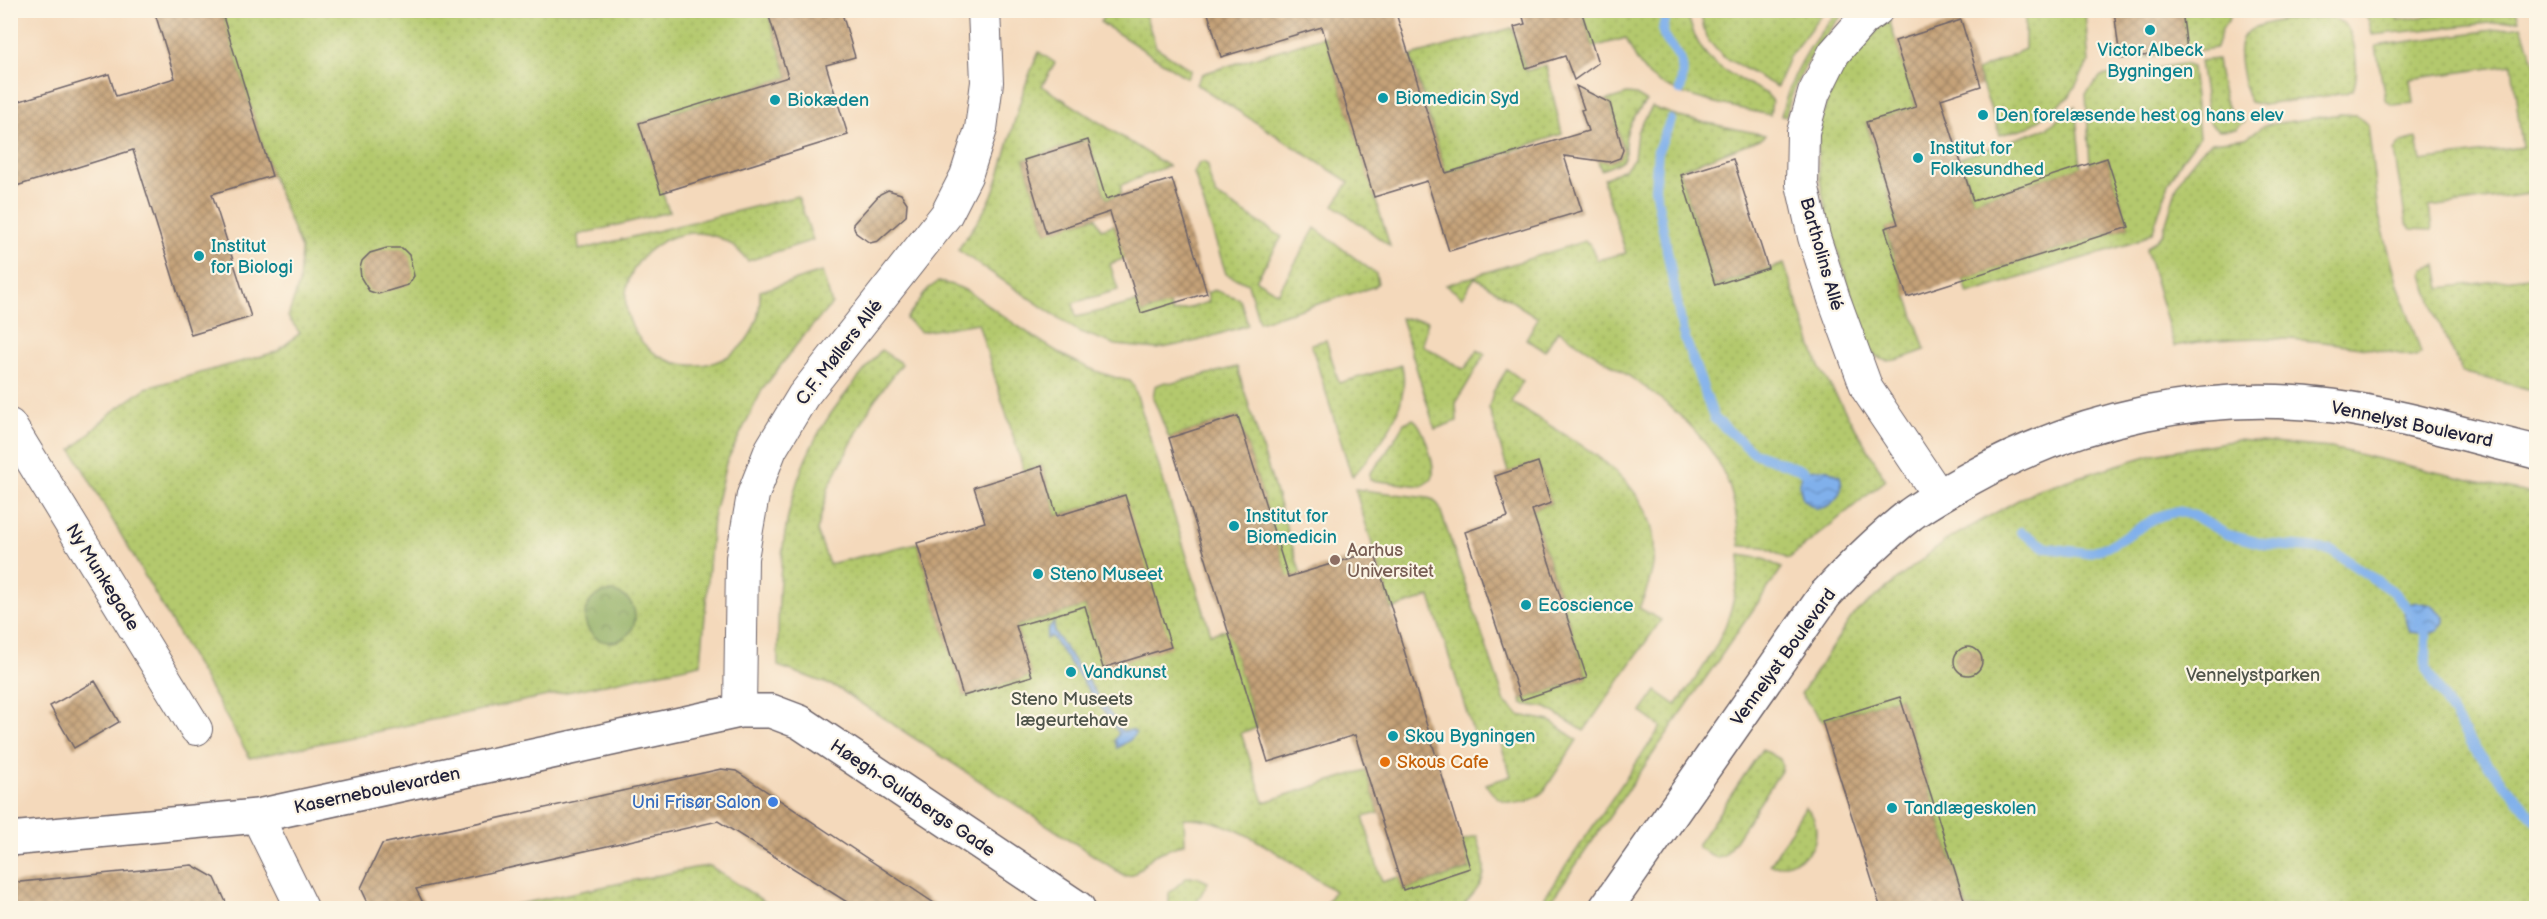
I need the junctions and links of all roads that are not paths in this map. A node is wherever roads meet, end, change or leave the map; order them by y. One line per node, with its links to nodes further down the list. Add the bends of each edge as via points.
1 (984, 10): 6 (street, C.F. Møllers Allé, via 987,82 981,129 966,176 946,215 803,396 771,449 753,495 742,558)
2 (1877, 10): 5 (street, Bartholins Allé, via 1834,53 1814,93 1803,132 1802,184 1814,237 1867,390)
3 (11, 427): 7 (street, Ny Munkegade)
4 (2536, 452): 5 (street, Vennelyst Boulevard, via 2333,406 2228,402 2159,410 2082,429 2008,457)
5 (1939, 495): 12 (street, Vennelyst Boulevard, via 1868,549 1825,595)
6 (740, 711): 8 (street, Kaserneboulevarden); 11 (street, Høegh-Guldbergs Gade, via 771,711 800,722)
7 (196, 729)
8 (257, 816): 9 (street, Kaserneboulevarden); 10 (street)
9 (10, 839)
10 (302, 909)
11 (1078, 909)
12 (1606, 909)

